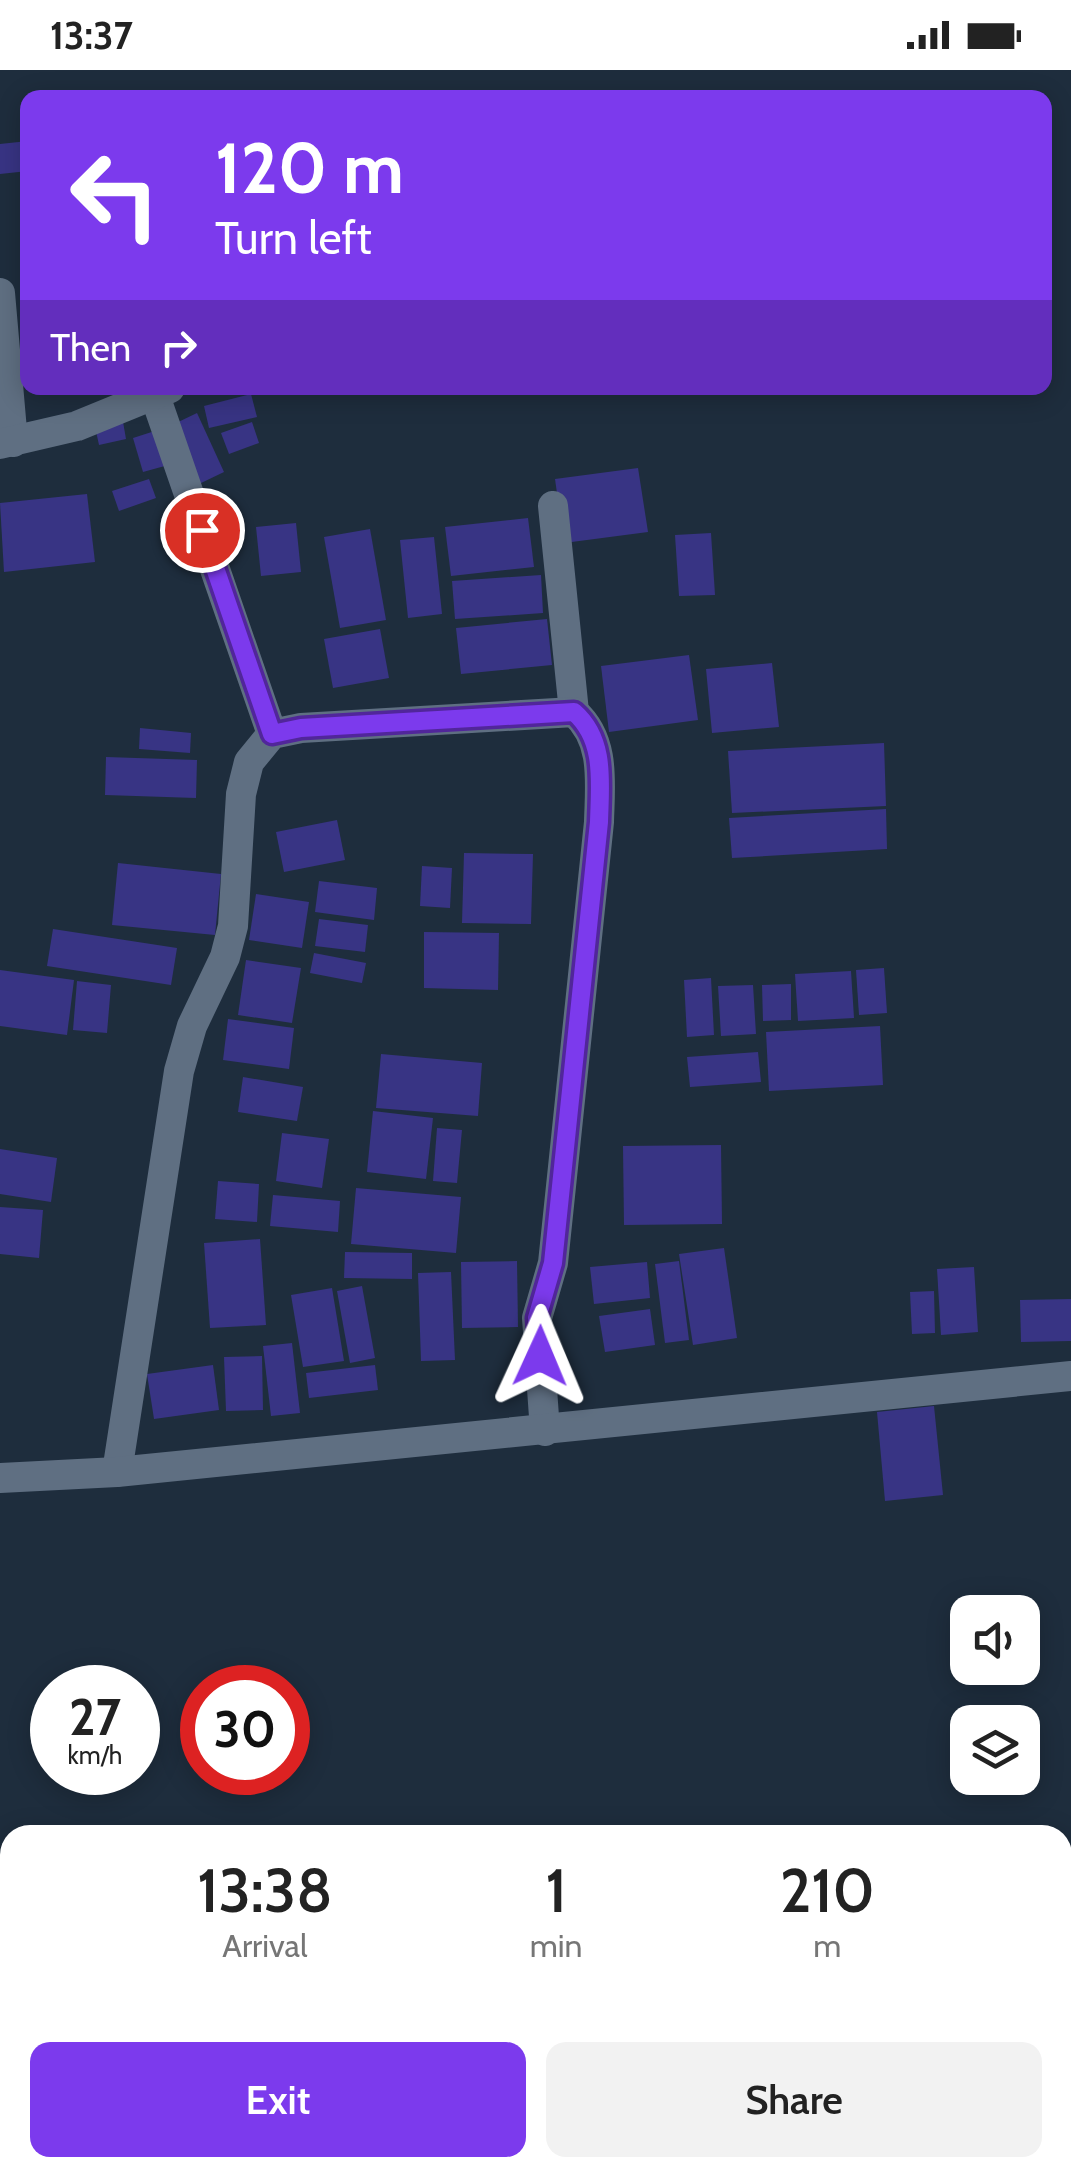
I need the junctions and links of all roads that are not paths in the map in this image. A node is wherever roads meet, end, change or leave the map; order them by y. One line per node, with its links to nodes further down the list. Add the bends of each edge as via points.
1 (0, 293): 4 (street)
2 (150, 395): 4 (street, via 77,426)
3 (164, 395): 7 (street)
4 (6, 443)
5 (553, 506): 6 (street)
6 (574, 712): 7 (street); 9 (street, via 596,742 601,773 553,1263 537,1318)
7 (272, 734): 10 (street, via 249,762 233,926 179,1071)
8 (1071, 1376): 9 (street)
9 (545, 1431): 10 (street)
10 (117, 1472): 11 (street)
11 (0, 1478)

